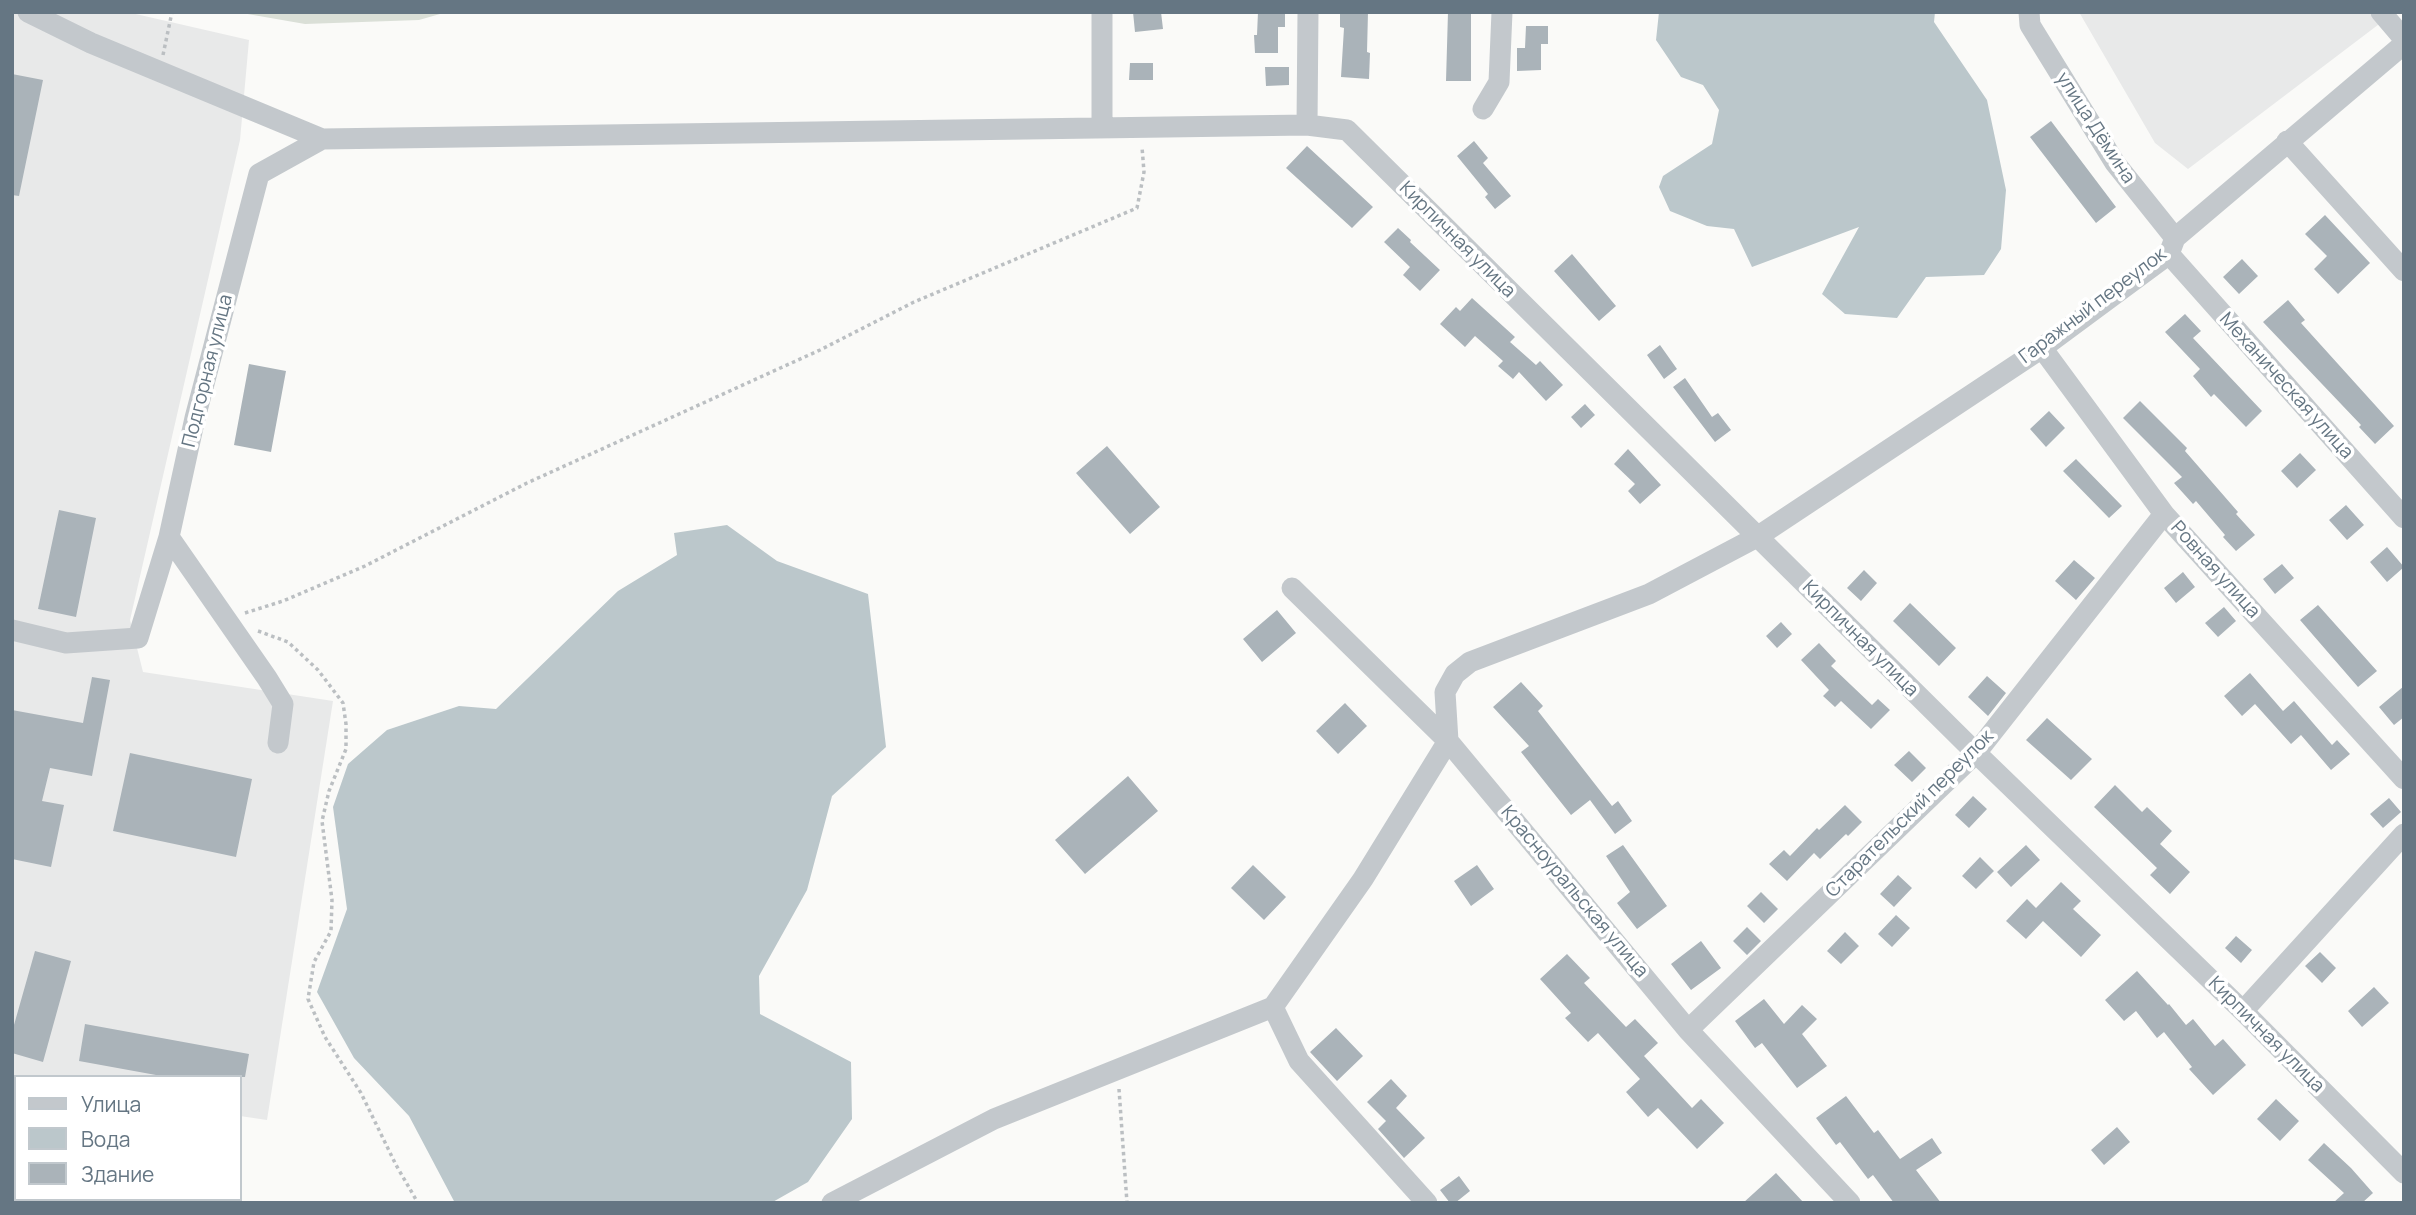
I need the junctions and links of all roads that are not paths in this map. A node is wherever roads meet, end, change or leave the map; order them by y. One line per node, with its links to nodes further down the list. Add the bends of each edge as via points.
1 (28, 12): 11 (street)
2 (1102, 12): 10 (street)
3 (1308, 12): 9 (street)
4 (1503, 12): 8 (street, via 1499,82)
5 (2029, 12): 13 (street, улица Дёмина, via 2029,25)
6 (2381, 12): 7 (street)
7 (2404, 41): 12 (street, Гаражный переулок)
8 (1483, 109)
9 (1307, 125): 10 (street, Кирпичная улица); 19 (street, Кирпичная улица, via 1347,131)
10 (1102, 128): 11 (street, Кирпичная улица)
11 (322, 139): 18 (street, Подгорная улица, via 259,174)
12 (2287, 141): 13 (street, Гаражный переулок); 14 (street)
13 (2172, 246): 15 (street, Гаражный переулок); 17 (street, Механическая улица)
14 (2404, 271)
15 (2042, 348): 16 (street, Ровная улица); 19 (street, Гаражный переулок)
16 (2164, 514): 24 (street, Старательский переулок); 25 (street, Ровная улица)
17 (2404, 518)
18 (169, 537): 21 (street, Подгорная улица, via 138,638 66,643); 23 (street, via 283,704)
19 (1757, 537): 22 (street, Гаражный переулок, via 1649,594 1470,662 1455,674 1445,692); 24 (street, Кирпичная улица)
20 (1292, 588): 22 (street, Красноуральская улица)
21 (12, 630)
22 (1448, 741): 27 (street, via 1363,879); 29 (street, Красноуральская улица)
23 (278, 743)
24 (1976, 753): 28 (street, Кирпичная улица); 29 (street, Старательский переулок)
25 (2404, 779)
26 (2404, 834): 28 (street)
27 (1273, 1006): 31 (street, via 994,1119); 32 (street, via 1299,1061)
28 (2243, 1012): 30 (street, Кирпичная улица)
29 (1688, 1030): 33 (street, Красноуральская улица)
30 (2404, 1173)
31 (832, 1203)
32 (1427, 1203)
33 (1850, 1203)

